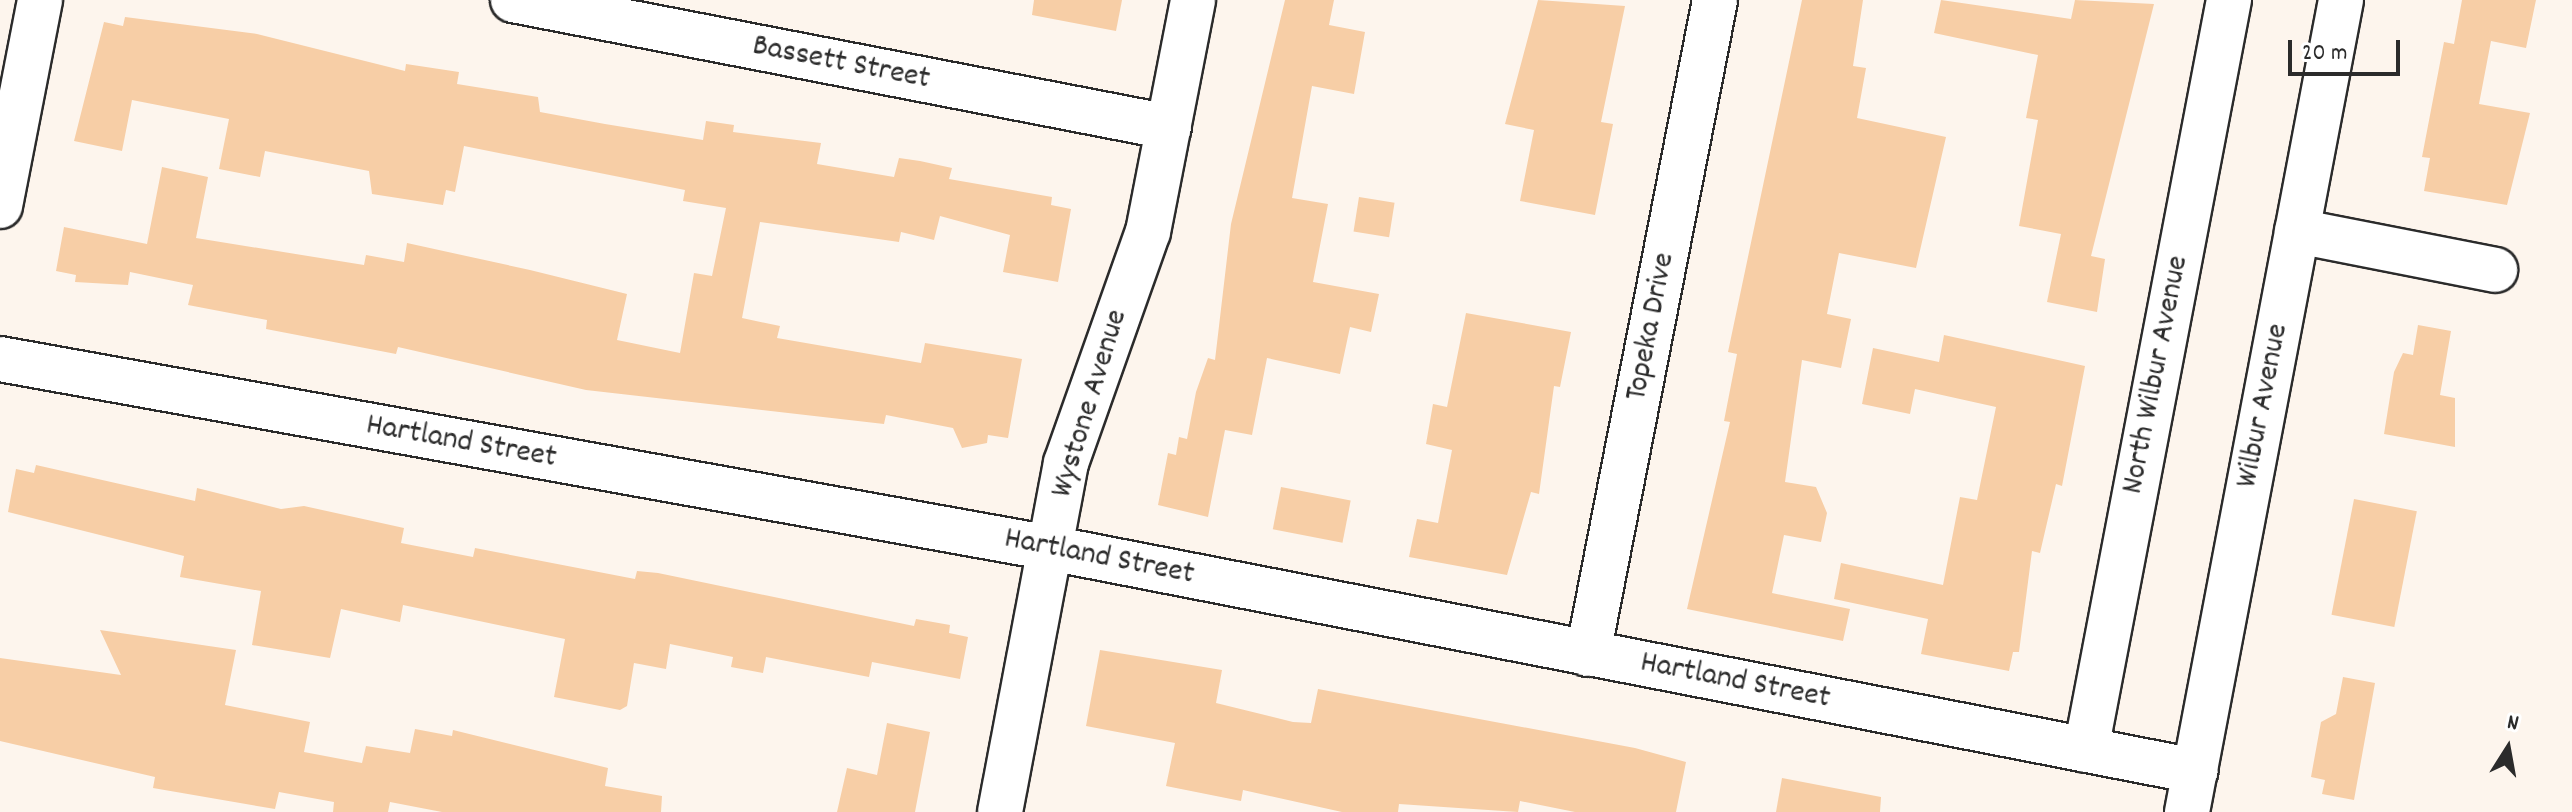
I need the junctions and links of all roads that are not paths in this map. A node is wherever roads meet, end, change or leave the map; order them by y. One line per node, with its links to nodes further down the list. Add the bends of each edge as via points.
1 (40, 0): 8 (street)
2 (513, 0): 7 (street, Bassett Street)
3 (1193, 0): 7 (street, Wystone Avenue)
4 (1715, 0): 13 (street, Topeka Drive)
5 (2229, 0): 14 (street, North Wilbur Avenue)
6 (2341, 0): 9 (street, Wilbur Avenue)
7 (1169, 127): 12 (street, Wystone Avenue, via 1148,232 1066,463)
8 (0, 206)
9 (2297, 231): 10 (street); 15 (street, Wilbur Avenue)
10 (2495, 270)
11 (0, 359): 12 (street, Hartland Street)
12 (1050, 548): 13 (street, Hartland Street); 16 (street, Wystone Avenue)
13 (1588, 654): 14 (street, Hartland Street)
14 (2086, 750): 15 (street, Hartland Street)
15 (2191, 792)
16 (1000, 812)

